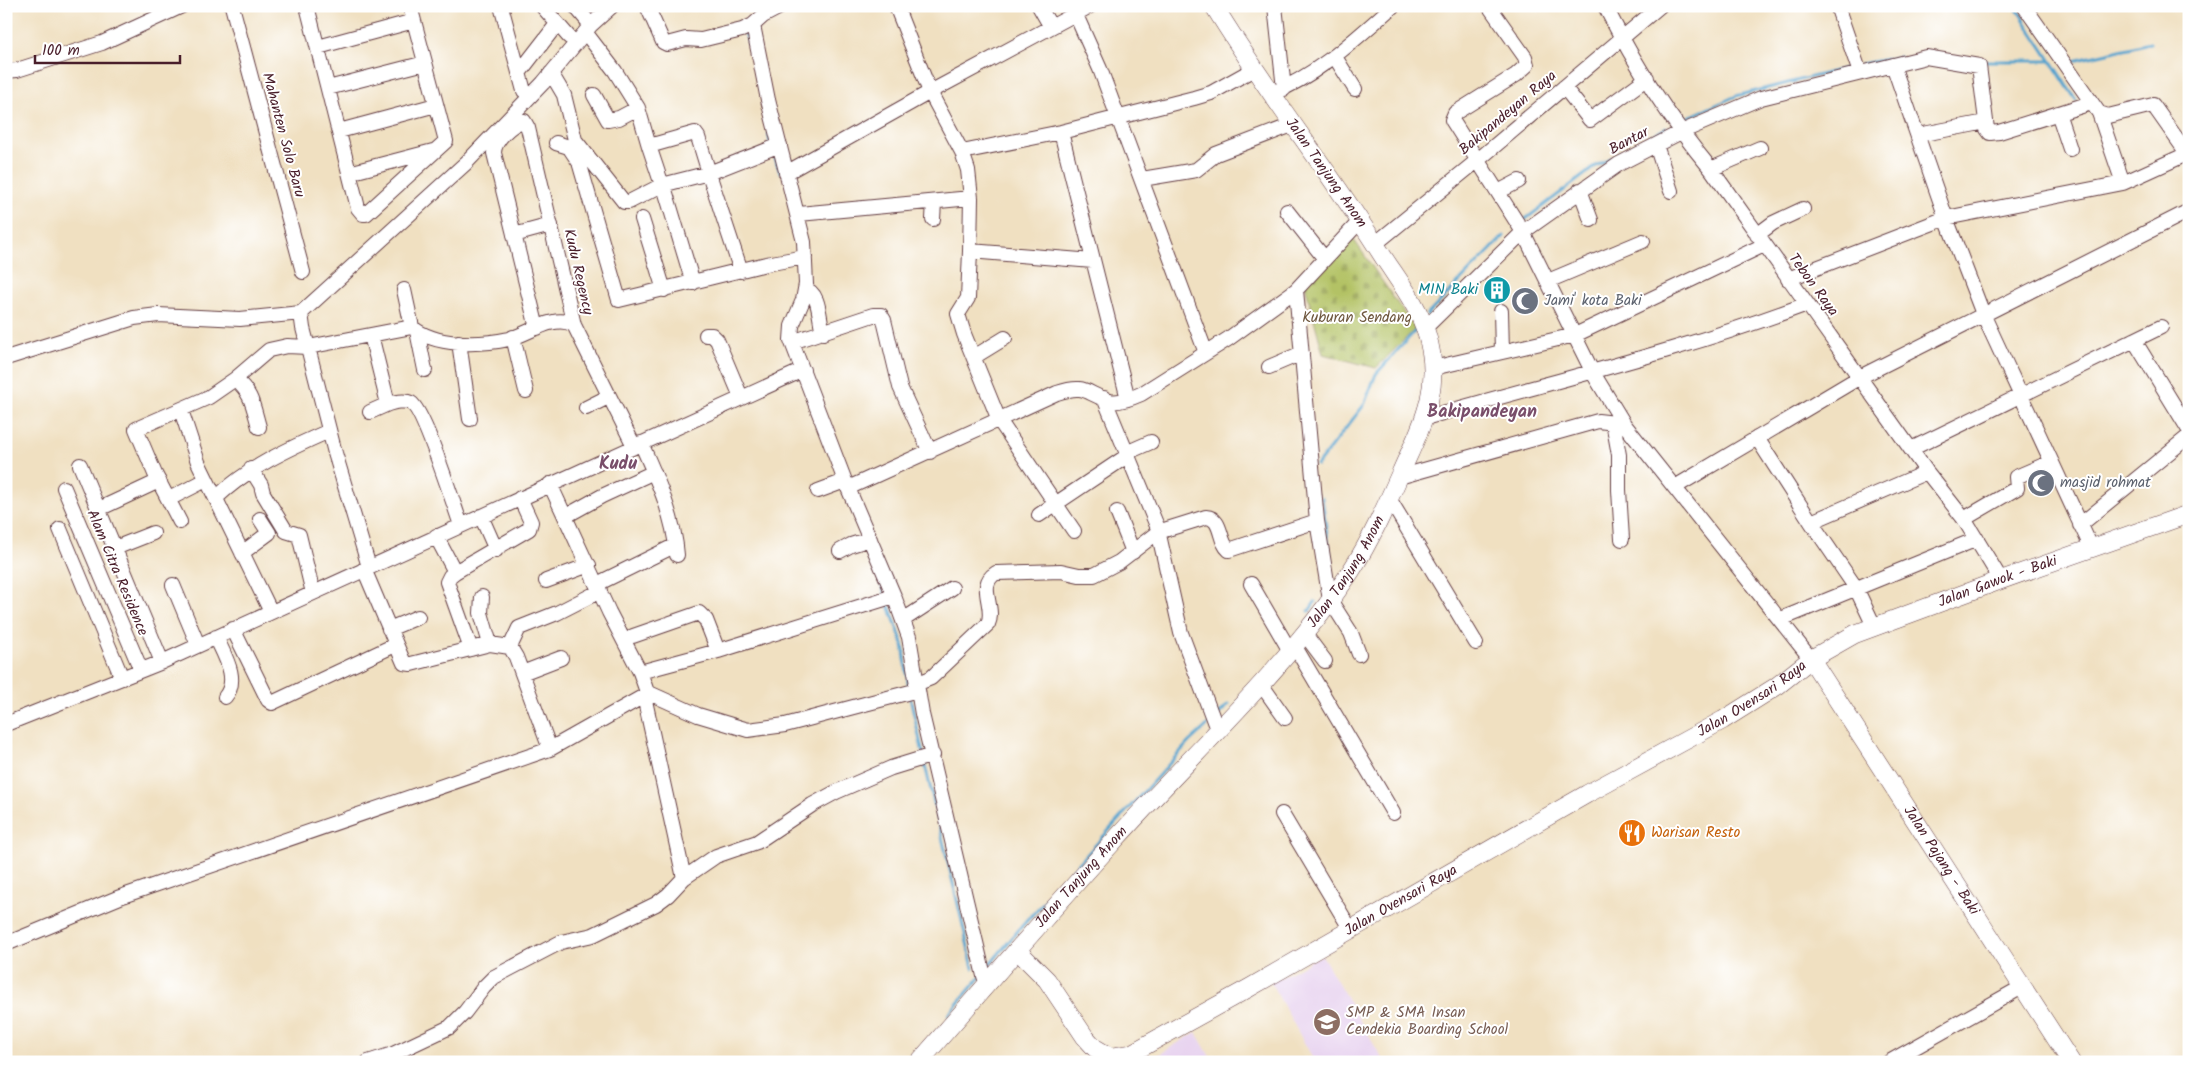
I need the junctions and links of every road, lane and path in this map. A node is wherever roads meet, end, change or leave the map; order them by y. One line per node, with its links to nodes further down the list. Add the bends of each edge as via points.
1 (182, 6): 36 (street, via 102,43)
2 (232, 6): 101 (street, Mahanten Solo Baru)
3 (307, 6): 30 (street)
4 (410, 6): 23 (street)
5 (501, 6): 37 (street)
6 (542, 6): 24 (street)
7 (575, 6): 26 (street)
8 (612, 6): 26 (street)
9 (647, 6): 27 (street, via 664,43 701,40)
10 (782, 6): 27 (street)
11 (896, 6): 44 (street)
12 (1039, 6): 25 (street)
13 (1090, 6): 22 (street)
14 (1214, 6): 35 (main road, Jalan Tanjung Anom)
15 (1275, 6): 45 (street)
16 (1393, 6): 31 (street)
17 (1606, 6): 29 (street, Tebon Raya)
18 (1660, 6): 29 (street, Bakipandeyan Raya)
19 (1838, 6): 34 (street)
20 (2024, 6): 49 (street)
21 (1494, 8): 67 (street, via 1527,65 1453,116 1452,120)
22 (1074, 10): 25 (street); 51 (street)
23 (414, 21): 30 (street); 32 (street)
24 (557, 24): 28 (street); 37 (street)
25 (1051, 27): 44 (street)
26 (588, 28): 38 (street); 48 (street)
27 (747, 28): 61 (street)
28 (569, 37)
29 (1621, 38): 39 (street, Tebon Raya); 41 (street, Bakipandeyan Raya)
30 (318, 47): 40 (street)
31 (1335, 57): 42 (street); 45 (street, via 1314,73)
32 (425, 62): 40 (street); 47 (street)
33 (1894, 65): 34 (street, Bantar); 52 (street, Bantar, via 1930,56 1979,66); 57 (street)
34 (1859, 68): 54 (street, Bantar, via 1761,98)
35 (1254, 69): 45 (main road, Jalan Tanjung Anom); 51 (street, via 1211,92)
36 (6, 71)
37 (519, 73): 43 (street)
38 (551, 73): 75 (street, via 564,95 575,140 622,202); 111 (street, via 466,163)
39 (1647, 78): 41 (street, via 1590,120); 54 (street, Tebon Raya)
40 (328, 88): 55 (street)
41 (1564, 88): 67 (street, Bakipandeyan Raya)
42 (1356, 89)
43 (524, 91)
44 (930, 92): 65 (street); 70 (street)
45 (1278, 92): 53 (main road, Jalan Tanjung Anom)
46 (594, 95): 48 (street, via 608,120)
47 (436, 105): 55 (street); 64 (street, via 446,141)
48 (638, 108): 60 (street)
49 (2095, 108): 50 (street); 66 (street, via 2108,116 2151,104); 74 (street)
50 (2058, 113): 52 (street, via 1994,133 1987,129); 63 (street)
51 (1119, 118): 56 (street); 72 (street)
52 (1986, 122): 57 (street)
53 (1292, 125): 72 (street, via 1216,154 1196,170); 89 (main road, Jalan Tanjung Anom)
54 (1680, 129): 59 (street, Bantar); 68 (street, Tebon Raya)
55 (339, 131): 69 (street)
56 (1061, 132): 65 (street); 99 (street)
57 (1918, 135): 85 (street)
58 (556, 142): 106 (street, via 569,147 579,162 620,300)
59 (1656, 145): 76 (street, Bantar, via 1619,164); 77 (street)
60 (649, 146): 71 (street, via 695,133); 75 (street)
61 (774, 147): 70 (street); 71 (street)
62 (1760, 148): 68 (street)
63 (2070, 149)
64 (437, 150): 69 (street); 69 (street, via 366,214 358,208)
65 (962, 152): 79 (street)
66 (2188, 154): 74 (street)
67 (1478, 160): 78 (street); 95 (street, Bakipandeyan Raya)
68 (1711, 169): 94 (street, Tebon Raya)
69 (349, 173)
70 (786, 173): 84 (street)
71 (709, 175): 75 (street); 100 (street)
72 (1142, 179): 129 (street)
73 (1519, 181): 78 (street)
74 (2123, 183): 85 (street)
75 (663, 188): 104 (street)
76 (1580, 190): 88 (street); 91 (street, Bantar)
77 (1671, 191)
78 (1498, 192): 91 (street)
79 (971, 198): 80 (street); 96 (street)
80 (934, 202): 84 (street); 87 (street)
81 (1803, 209): 94 (street, via 1773,223)
82 (1287, 211): 98 (street)
83 (2189, 211): 112 (street)
84 (799, 214): 97 (street)
85 (1946, 218): 102 (street); 112 (street)
86 (642, 219): 106 (street)
87 (933, 219)
88 (1591, 220)
89 (1360, 221): 95 (main road, Jalan Tanjung Anom); 98 (street)
90 (551, 225): 92 (street, Kudu Regency); 92 (street, Kudu Regency, via 528,128 524,120 520,121 498,141 494,149); 113 (street, Kudu Regency)
91 (1521, 229): 103 (street); 116 (street, Bantar)
92 (514, 235): 115 (street, Kudu Regency)
93 (1643, 240): 103 (street)
94 (1760, 240): 102 (street, Tebon Raya); 121 (street)
95 (1375, 244): 116 (main road, Jalan Tanjung Anom)
96 (970, 251): 99 (street); 131 (street, via 968,298 958,314)
97 (801, 257): 100 (street); 107 (street)
98 (1325, 259): 108 (street)
99 (1093, 261): 145 (street)
100 (741, 271): 104 (street)
101 (303, 272)
102 (1788, 279): 109 (street, Tebon Raya)
103 (1548, 281): 121 (street)
104 (693, 283): 106 (street)
105 (404, 290): 117 (street)
106 (664, 290)
107 (805, 290): 118 (street, via 816,296); 126 (street, via 792,326)
108 (1296, 290): 129 (street); 130 (street)
109 (1807, 304): 137 (street, via 1740,329); 138 (street, Tebon Raya)
110 (1501, 311): 128 (street)
111 (301, 313): 127 (street); 132 (street, via 240,319 158,315 134,318)
112 (1983, 314): 138 (street); 141 (street)
113 (574, 326): 115 (street, via 553,322); 142 (street, Kudu Regency)
114 (2161, 326): 124 (street)
115 (537, 328): 122 (street)
116 (1425, 328): 134 (main road, Jalan Tanjung Anom)
117 (414, 329): 119 (street); 125 (street, via 441,340); 135 (street)
118 (823, 333): 126 (street); 164 (street, via 873,315 882,317 900,387)
119 (372, 335): 127 (street); 147 (street)
120 (706, 335): 143 (street, via 717,340)
121 (1574, 335): 128 (street); 137 (street)
122 (513, 337): 125 (street); 140 (street)
123 (1005, 338): 131 (street)
124 (2134, 340): 141 (street); 157 (street)
125 (459, 342): 152 (street)
126 (792, 342): 136 (street)
127 (308, 347): 139 (street, via 287,346 269,350); 158 (street)
128 (1502, 352): 134 (street)
129 (1206, 353): 145 (street)
130 (1302, 354): 133 (street); 192 (street)
131 (974, 357): 153 (street)
132 (6, 358)
133 (1269, 366)
134 (1433, 368): 151 (main road, Jalan Tanjung Anom, via 1432,391)
135 (425, 370)
136 (799, 371): 143 (street); 175 (street)
137 (1593, 373): 146 (street); 151 (street)
138 (1860, 378): 160 (street); 163 (street, Tebon Raya)
139 (235, 379): 149 (street, via 209,397); 156 (street, via 247,390)
140 (526, 391)
141 (2022, 395): 163 (street); 166 (street)
142 (608, 397): 148 (street); 162 (street, Kudu Regency)
143 (740, 398): 162 (street)
144 (1104, 398): 145 (street, via 1114,401); 153 (street, via 1083,388 1071,388); 165 (street)
145 (1128, 399)
146 (1610, 400): 154 (street); 155 (street)
147 (388, 404): 150 (street); 196 (street, via 406,402 414,406 431,440)
148 (586, 408)
149 (181, 410): 172 (street); 173 (street, via 136,429)
150 (370, 412)
151 (1425, 418): 171 (main road, Jalan Tanjung Anom)
152 (470, 419)
153 (1000, 420): 164 (street); 183 (street)
154 (1598, 421): 155 (street); 171 (street)
155 (1618, 423): 176 (street); 204 (street)
156 (259, 427)
157 (2189, 430)
158 (329, 431): 168 (street); 214 (street)
159 (2189, 436): 197 (street)
160 (1757, 438): 176 (street); 194 (street)
161 (1151, 442): 165 (street)
162 (637, 444): 169 (street, Kudu Regency); 174 (street)
163 (1911, 449): 170 (street, Tebon Raya)
164 (930, 452): 175 (street)
165 (1126, 454): 183 (street); 200 (street)
166 (2051, 462): 191 (street, via 2016,477 2017,488); 197 (street)
167 (80, 465): 184 (street)
168 (251, 469): 179 (street); 195 (street)
169 (654, 472): 189 (street); 220 (street, Kudu Regency, via 667,507 677,550)
170 (1927, 472): 191 (street, Tebon Raya); 194 (street)
171 (1399, 477): 182 (main road, Jalan Tanjung Anom)
172 (206, 480): 179 (street); 181 (street)
173 (159, 481): 181 (street); 184 (street)
174 (550, 484): 180 (street); 189 (street)
175 (843, 484): 178 (street); 206 (street)
176 (1675, 487): 229 (street)
177 (64, 488): 249 (street, Alam Citra Residence)
178 (818, 491)
179 (216, 498): 212 (street)
180 (520, 498): 188 (street); 209 (street, via 531,525)
181 (169, 500): 193 (street)
182 (1390, 500): 226 (main road, Jalan Tanjung Anom, via 1359,558); 237 (street)
183 (1056, 502): 187 (street); 199 (street)
184 (99, 508): 207 (street)
185 (1118, 512): 211 (street)
186 (2189, 514): 208 (main road, Jalan Gawok - Baki)
187 (1038, 515)
188 (481, 516): 196 (street); 209 (street)
189 (566, 516): 213 (street)
190 (260, 518): 202 (street)
191 (1964, 519): 205 (street, Tebon Raya)
192 (1317, 520): 200 (street, via 1234,550 1225,546 1216,522 1210,518); 226 (street)
193 (180, 522)
194 (1811, 522): 222 (street)
195 (280, 523): 202 (street); 223 (street, via 288,533 299,535)
196 (461, 525): 203 (street)
197 (2080, 525): 208 (street)
198 (60, 529): 252 (street)
199 (1074, 531)
200 (1158, 532): 211 (street); 259 (street, via 1181,633)
201 (153, 533): 207 (street)
202 (269, 533): 212 (street)
203 (436, 536): 214 (street); 215 (street)
204 (1622, 539)
205 (1977, 539): 216 (street, Tebon Raya); 222 (street)
206 (866, 541): 210 (street); 225 (street)
207 (115, 548): 248 (street)
208 (2092, 549): 216 (main road, Jalan Gawok - Baki)
209 (496, 550): 215 (street)
210 (840, 551)
211 (1133, 552): 254 (street, via 1094,575 1061,571 996,572 987,586 988,624 931,678)
212 (242, 553): 227 (street)
213 (589, 565): 217 (street); 220 (street)
214 (367, 568): 223 (street); 233 (street)
215 (456, 572): 242 (street, via 447,582)
216 (2001, 580): 231 (main road, Jalan Gawok - Baki)
217 (546, 581)
218 (1251, 584): 236 (street)
219 (173, 585): 239 (street)
220 (599, 588): 241 (street, via 557,613 519,628); 250 (street)
221 (952, 588): 230 (street)
222 (1856, 588): 229 (street); 231 (street)
223 (313, 592): 227 (street)
224 (482, 597): 238 (street, via 481,612)
225 (888, 598): 230 (street); 243 (street)
226 (1330, 600): 236 (main road, Jalan Tanjung Anom); 244 (street, via 1351,633)
227 (270, 612): 232 (street)
228 (418, 617): 233 (street)
229 (1781, 619): 246 (street)
230 (903, 620): 254 (street, via 909,637)
231 (1874, 626): 246 (main road, Jalan Gawok - Baki)
232 (233, 629): 235 (street); 240 (street, via 272,703)
233 (389, 629): 240 (street)
234 (633, 636): 243 (street, via 698,613 706,620)
235 (216, 637): 239 (street); 256 (street, via 232,680)
236 (1296, 643): 247 (street); 253 (main road, Jalan Tanjung Anom); 262 (street)
237 (1476, 643)
238 (490, 644): 241 (street); 242 (street)
239 (198, 645): 248 (street)
240 (395, 645): 242 (street, via 406,664)
241 (510, 647): 251 (street)
242 (471, 649)
243 (718, 651): 250 (street)
244 (1359, 654)
245 (561, 658): 251 (street)
246 (1811, 659): 265 (main road, Jalan Ovensari Raya, via 1777,686 1724,720 1587,794); 269 (main road, Jalan Pajang - Baki)
247 (1325, 661)
248 (162, 662): 249 (street)
249 (141, 670): 252 (street)
250 (640, 672): 255 (street)
251 (522, 673): 260 (street)
252 (122, 678): 258 (street)
253 (1261, 684): 257 (street); 259 (main road, Jalan Tanjung Anom)
254 (914, 689): 255 (street, via 785,725 748,730); 261 (street)
255 (645, 694): 260 (street); 264 (street)
256 (226, 696)
257 (1285, 718)
258 (6, 724)
259 (1215, 724): 267 (main road, Jalan Tanjung Anom)
260 (550, 749): 266 (street, via 120,897)
261 (928, 756): 264 (street, via 836,792 757,842 716,856); 268 (street)
262 (1393, 813)
263 (1282, 814): 265 (street)
264 (684, 878): 271 (street, via 656,904 593,935 562,942 494,977 450,1027)
265 (1351, 930): 270 (main road, Jalan Ovensari Raya, via 1130,1054)
266 (6, 944)
267 (1017, 950): 268 (main road, Jalan Tanjung Anom); 270 (main road, Jalan Ovensari Raya, via 1050,985)
268 (985, 976): 272 (main road, Jalan Tanjung Anom)
269 (2022, 987): 273 (street); 274 (main road, Jalan Pajang - Baki)
270 (1099, 1055)
271 (368, 1062)
272 (919, 1062)
273 (1889, 1062)
274 (2071, 1062)

